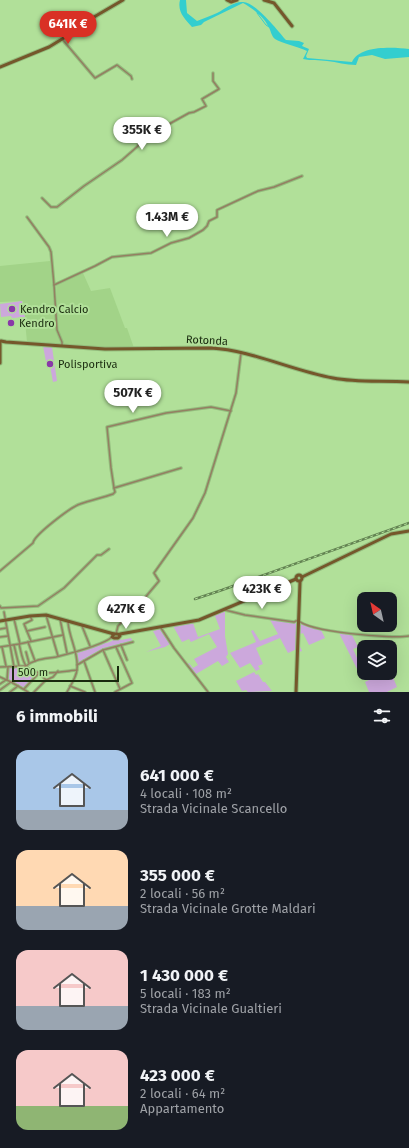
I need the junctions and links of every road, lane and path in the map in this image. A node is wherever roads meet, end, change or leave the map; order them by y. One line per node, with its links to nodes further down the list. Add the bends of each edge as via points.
1 (123, 0): 6 (main road)
2 (227, 0): 3 (main road)
3 (237, 0)
4 (264, 0): 5 (main road, via 274,3)
5 (292, 26)
6 (62, 39): 7 (main road); 9 (street, via 95,78 117,65)
7 (0, 67)
8 (213, 73): 11 (street, via 213,81 219,88 202,99 206,106 160,129 155,128 122,160 57,207 51,206)
9 (132, 79)
10 (302, 176): 13 (street, via 258,191 217,210 217,217 209,221 206,228 194,236 151,253 112,257)
11 (42, 198)
12 (27, 217): 13 (street, via 51,252)
13 (54, 285): 15 (street, via 57,330)
14 (0, 342): 15 (main road, Rotonda); 16 (main road)
15 (62, 346): 17 (main road, Rotonda, via 110,349 211,348)
16 (0, 351): 18 (main road)
17 (241, 353): 19 (main road, Rotonda, via 333,378 366,382); 20 (street, via 238,387)
18 (0, 363)
19 (409, 382)
20 (231, 411): 22 (street, via 211,407 166,413 107,427); 27 (street, via 206,493 190,523 154,573 159,581)
21 (182, 468): 22 (street)
22 (114, 488): 25 (street, via 113,494 79,504 49,525 33,539 33,543)
23 (409, 531): 26 (main road, via 391,534)
24 (109, 549): 28 (street, via 97,555 64,588 38,606)
25 (0, 571)
26 (298, 580): 30 (main road); 37 (main road)
27 (143, 600)
28 (0, 606)
29 (136, 608): 50 (street, via 118,626)
30 (224, 609): 37 (street, via 244,615 294,622); 44 (main road, via 199,620)
31 (4, 612): 36 (street)
32 (46, 615): 33 (main road); 35 (main road); 53 (street)
33 (30, 616): 34 (main road); 47 (street, via 32,620 24,624)
34 (14, 619): 36 (main road); 57 (street)
35 (60, 619): 39 (main road); 48 (street)
36 (6, 620): 38 (main road); 45 (street)
37 (298, 620): 40 (street); 42 (main road)
38 (0, 621)
39 (68, 622): 41 (main road); 66 (street)
40 (302, 623): 42 (street); 51 (street, via 322,629 359,634 399,638)
41 (82, 626): 50 (main road); 61 (street)
42 (298, 626): 102 (main road)
43 (44, 627): 47 (street)
44 (161, 627): 50 (main road); 101 (street)
45 (7, 628): 46 (street); 49 (street)
46 (0, 629)
47 (27, 631): 55 (street)
48 (63, 635): 53 (street); 67 (street)
49 (8, 636): 52 (street); 60 (street)
50 (116, 636): 61 (street)
51 (409, 636)
52 (0, 637)
53 (53, 637): 55 (street); 68 (street)
54 (28, 642): 55 (street); 57 (street); 70 (street)
55 (31, 642)
56 (133, 642): 59 (street)
57 (20, 644): 58 (street); 76 (street)
58 (14, 645): 60 (street); 75 (street)
59 (121, 645): 62 (street); 69 (street)
60 (9, 646): 63 (street); 74 (street)
61 (90, 646): 66 (street)
62 (116, 646): 64 (street); 91 (street, via 132,683)
63 (1, 647): 78 (street)
64 (103, 650): 71 (street); 91 (street)
65 (26, 652): 72 (street)
66 (76, 652): 67 (street); 73 (street)
67 (68, 653): 68 (street)
68 (58, 656): 70 (street)
69 (127, 660)
70 (35, 661): 72 (street)
71 (84, 661): 73 (street); 99 (street)
72 (29, 663): 76 (street)
73 (77, 665): 79 (street)
74 (14, 666): 75 (street); 78 (street)
75 (19, 666): 76 (street)
76 (26, 666): 81 (street)
77 (0, 667): 78 (street)
78 (7, 667): 83 (street)
79 (78, 670): 80 (street); 88 (street)
80 (58, 671): 81 (street); 84 (street)
81 (39, 674): 84 (street); 90 (street)
82 (0, 677): 83 (street)
83 (7, 680): 85 (street); 86 (street)
84 (46, 680): 96 (street)
85 (11, 682): 87 (street); 92 (street)
86 (0, 684)
87 (18, 686): 89 (street); 90 (street)
88 (70, 686): 97 (street); 98 (street)
89 (15, 688): 93 (street); 94 (street)
90 (24, 689): 95 (street)
91 (120, 689): 100 (street)
92 (0, 690)
93 (10, 692)
94 (17, 692)
95 (28, 692)
96 (34, 692)
97 (67, 692)
98 (86, 692)
99 (95, 692)
100 (114, 692)
101 (208, 692)
102 (296, 692)

